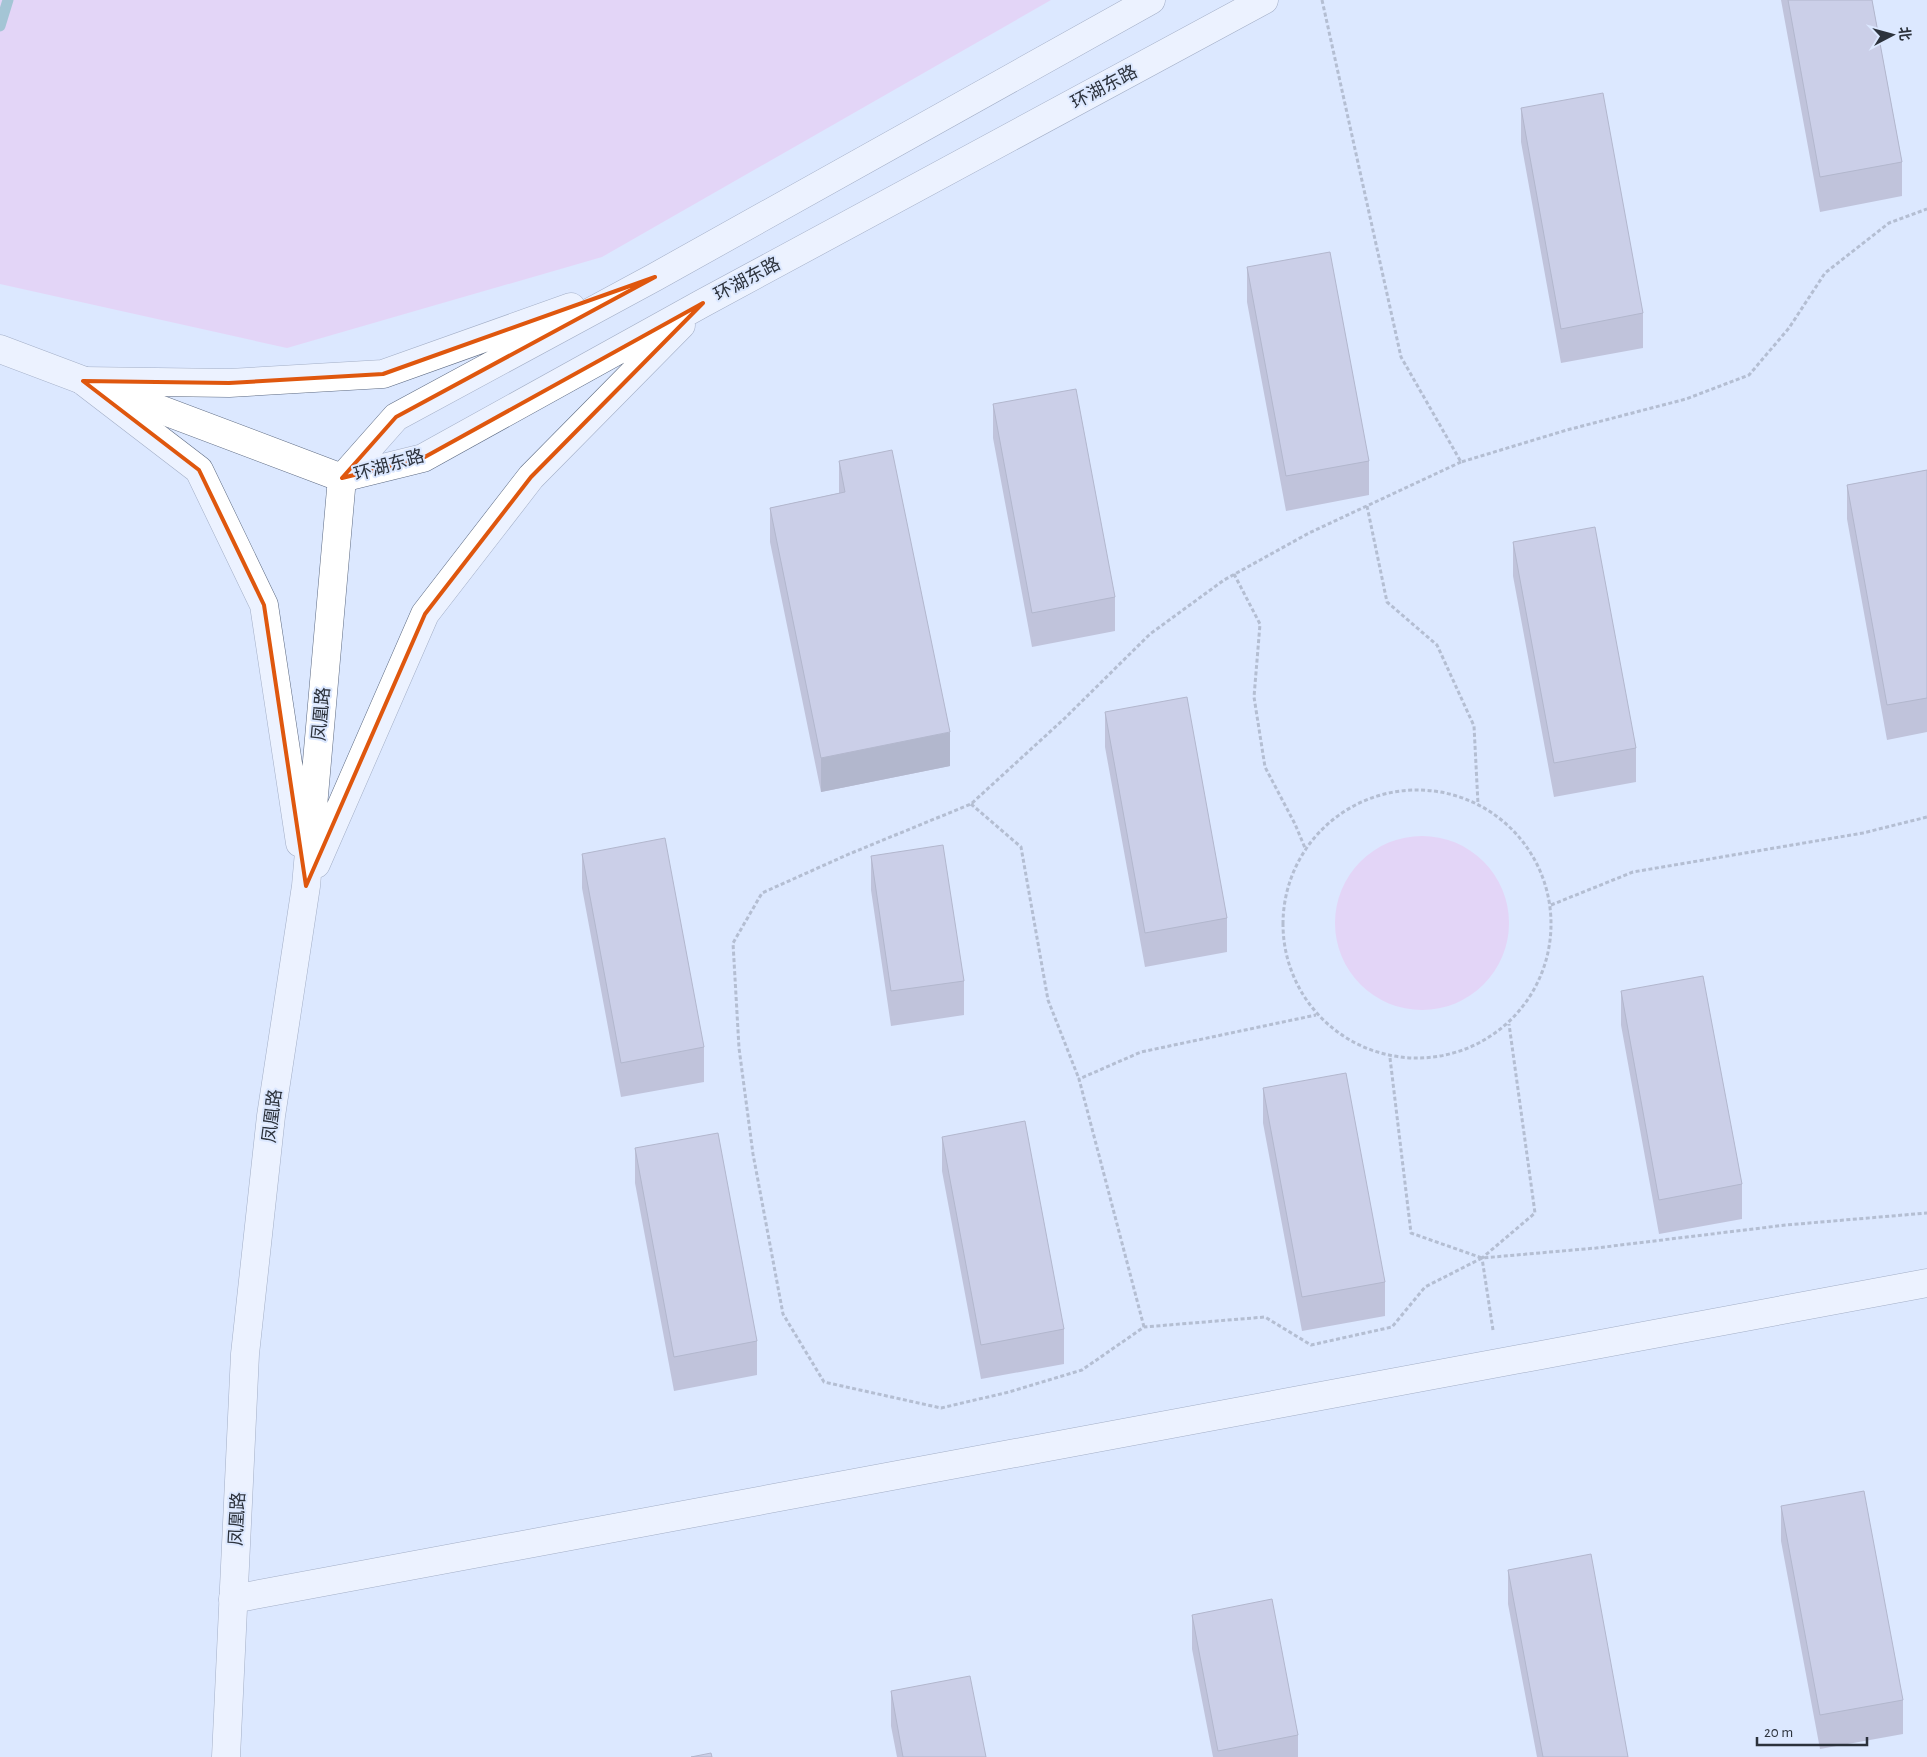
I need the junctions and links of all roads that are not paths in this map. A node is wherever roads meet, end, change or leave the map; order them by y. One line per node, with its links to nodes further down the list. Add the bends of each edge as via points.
1 (1151, 0): 3 (main road, 环湖东路)
2 (1264, 0): 4 (main road, 环湖东路)
3 (655, 277): 6 (main road, via 383,374 229,383); 7 (main road, 环湖东路, via 396,417)
4 (703, 303): 7 (main road, 环湖东路, via 423,458); 8 (main road, via 531,477 425,614)
5 (1, 349): 6 (main road)
6 (83, 381): 7 (main road); 8 (main road, via 199,470 264,605)
7 (342, 478): 8 (main road, 凤凰路)
8 (306, 886): 10 (main road, 凤凰路, via 271,1116 246,1344)
9 (1927, 1283): 10 (main road)
10 (233, 1599): 11 (main road, 凤凰路)
11 (226, 1757)

